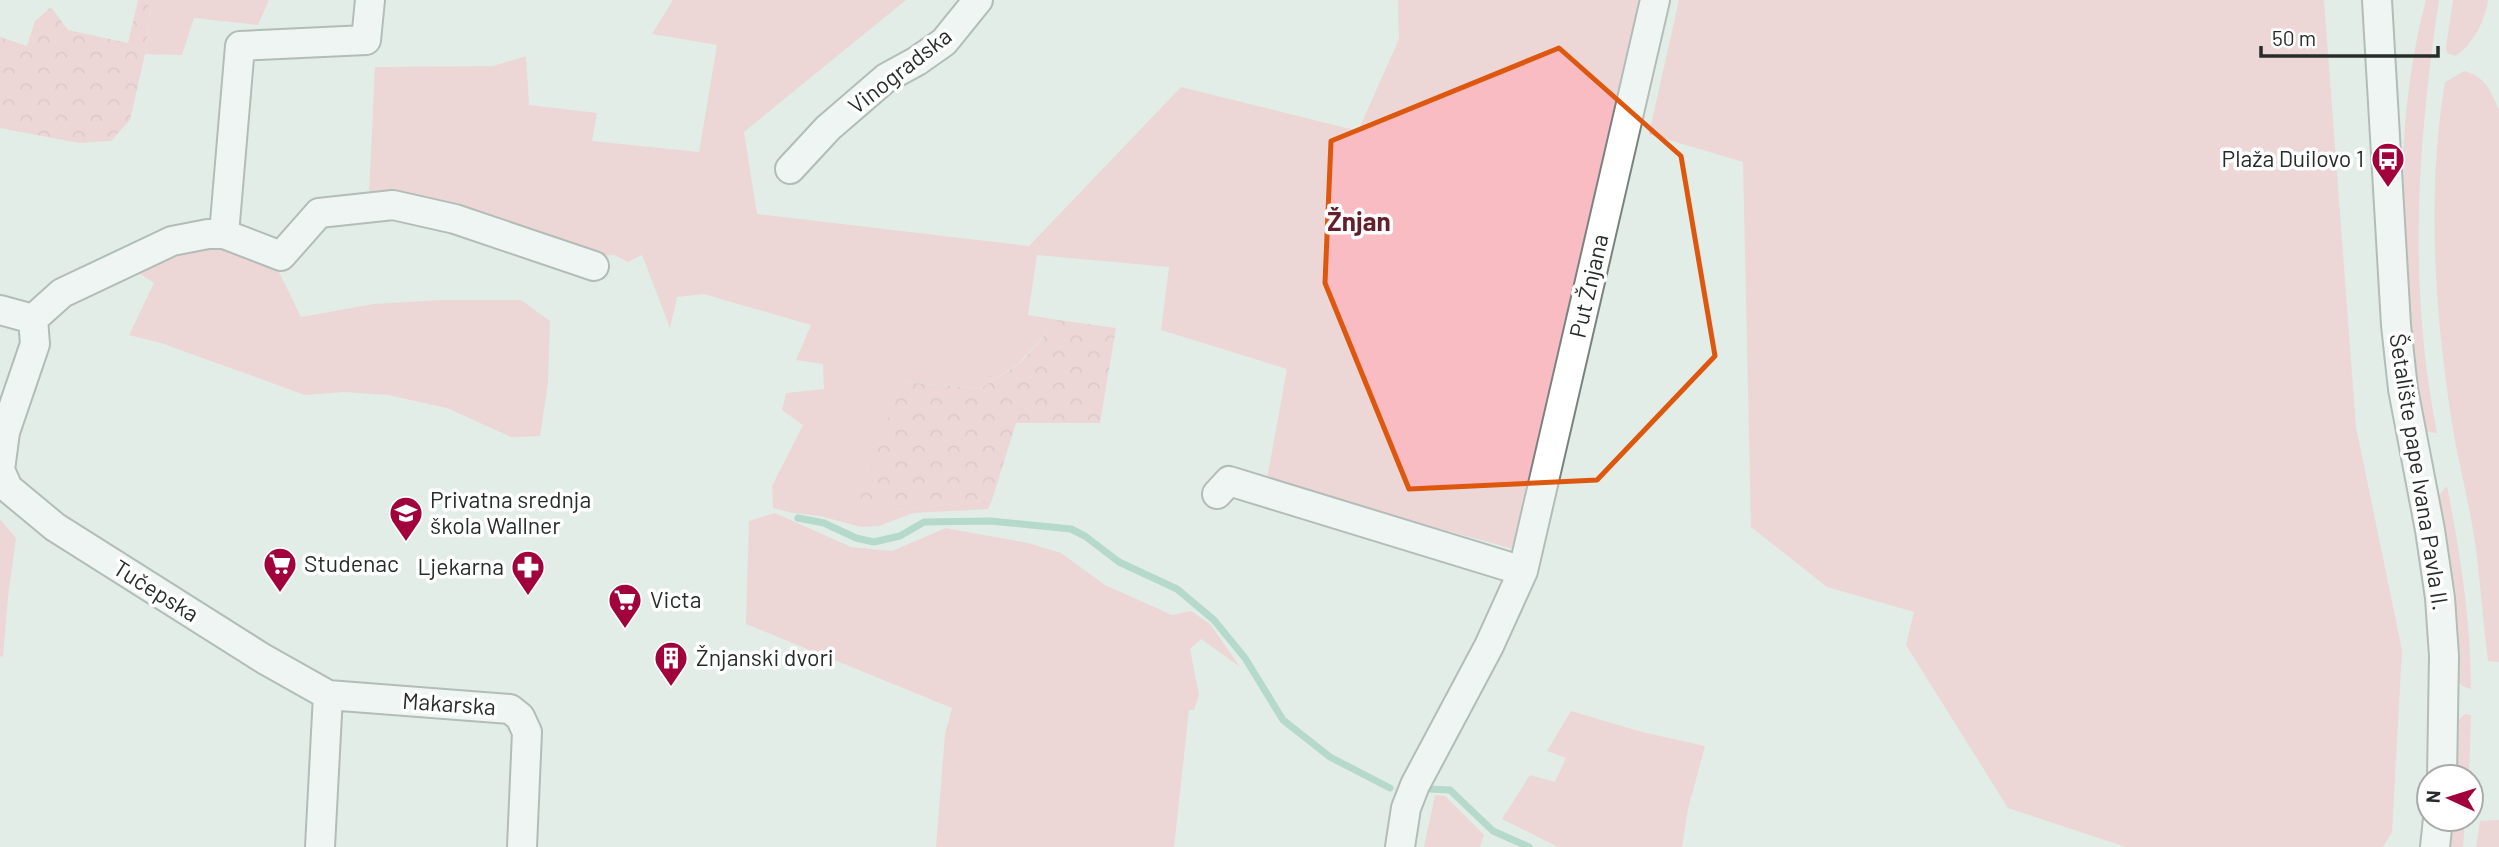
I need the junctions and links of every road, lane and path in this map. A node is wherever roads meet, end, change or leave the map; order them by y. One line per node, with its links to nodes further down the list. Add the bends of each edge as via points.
1 (370, 0): 6 (street, via 366,40 240,47)
2 (978, 0): 5 (street, Vinogradska, via 944,42 886,78 828,128)
3 (1655, 0): 12 (street, Put Žnjana)
4 (2377, 0): 14 (street, Šetalište pape Ivana Pavla II., via 2401,376 2440,598 2445,667)
5 (790, 169)
6 (224, 234): 7 (street, via 281,256 319,212 393,205 455,219); 9 (street, via 172,241 62,293)
7 (594, 266)
8 (0, 310): 9 (street)
9 (33, 319): 10 (street, via 35,344 5,432)
10 (0, 470): 13 (street, Tučepska, via 8,488 55,527)
11 (1217, 494): 12 (street, via 1229,481)
12 (1523, 571): 17 (street, Put Žnjana, via 1415,785)
13 (328, 695): 15 (street); 16 (street, Makarska, via 510,709 527,732)
14 (2442, 763)
15 (320, 847)
16 (522, 847)
17 (1400, 847)

